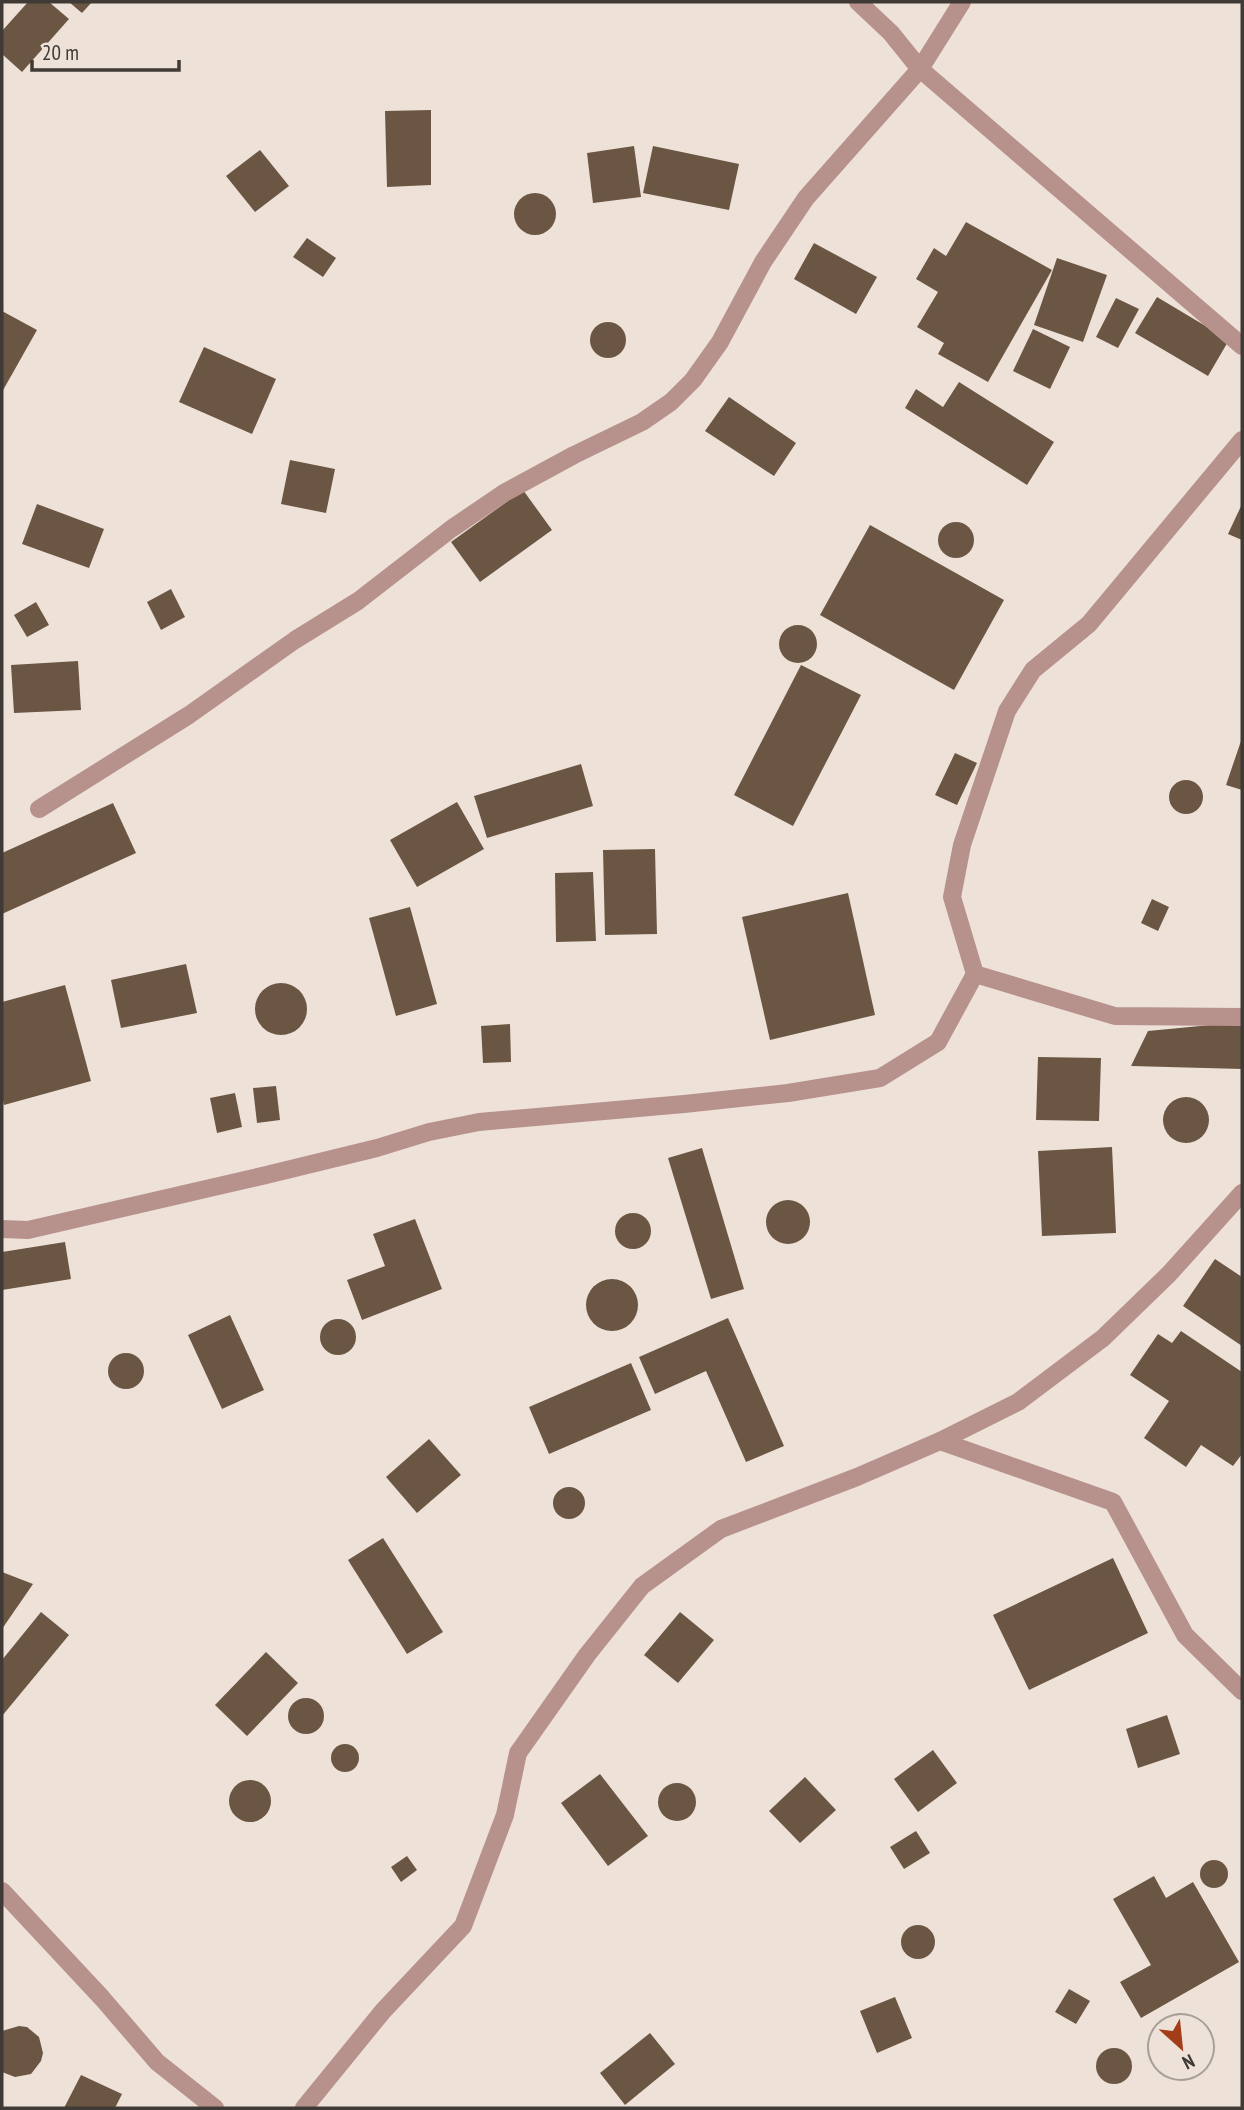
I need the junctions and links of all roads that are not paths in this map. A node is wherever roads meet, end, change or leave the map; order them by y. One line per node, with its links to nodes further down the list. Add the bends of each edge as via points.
1 (859, 2): 3 (street)
2 (962, 2): 3 (street)
3 (920, 69): 4 (street); 6 (street, via 806,198 762,262 720,342 671,402 642,422 504,493 358,601)
4 (1242, 346)
5 (1242, 440): 7 (street, via 1088,624 1033,670 1007,711 962,845 952,897)
6 (40, 809)
7 (975, 974): 8 (street, via 1115,1016); 10 (street, via 938,1042 880,1077 788,1093 479,1122 28,1230)
8 (1242, 1017)
9 (1242, 1193): 11 (street, via 1103,1338 1018,1402)
10 (2, 1229)
11 (940, 1441): 12 (street, via 1113,1502 1185,1635); 15 (street, via 721,1529 642,1586 518,1753 505,1815 463,1926 383,2011)
12 (1242, 1691)
13 (2, 1891): 14 (street, via 157,2062)
14 (215, 2108)
15 (304, 2108)

